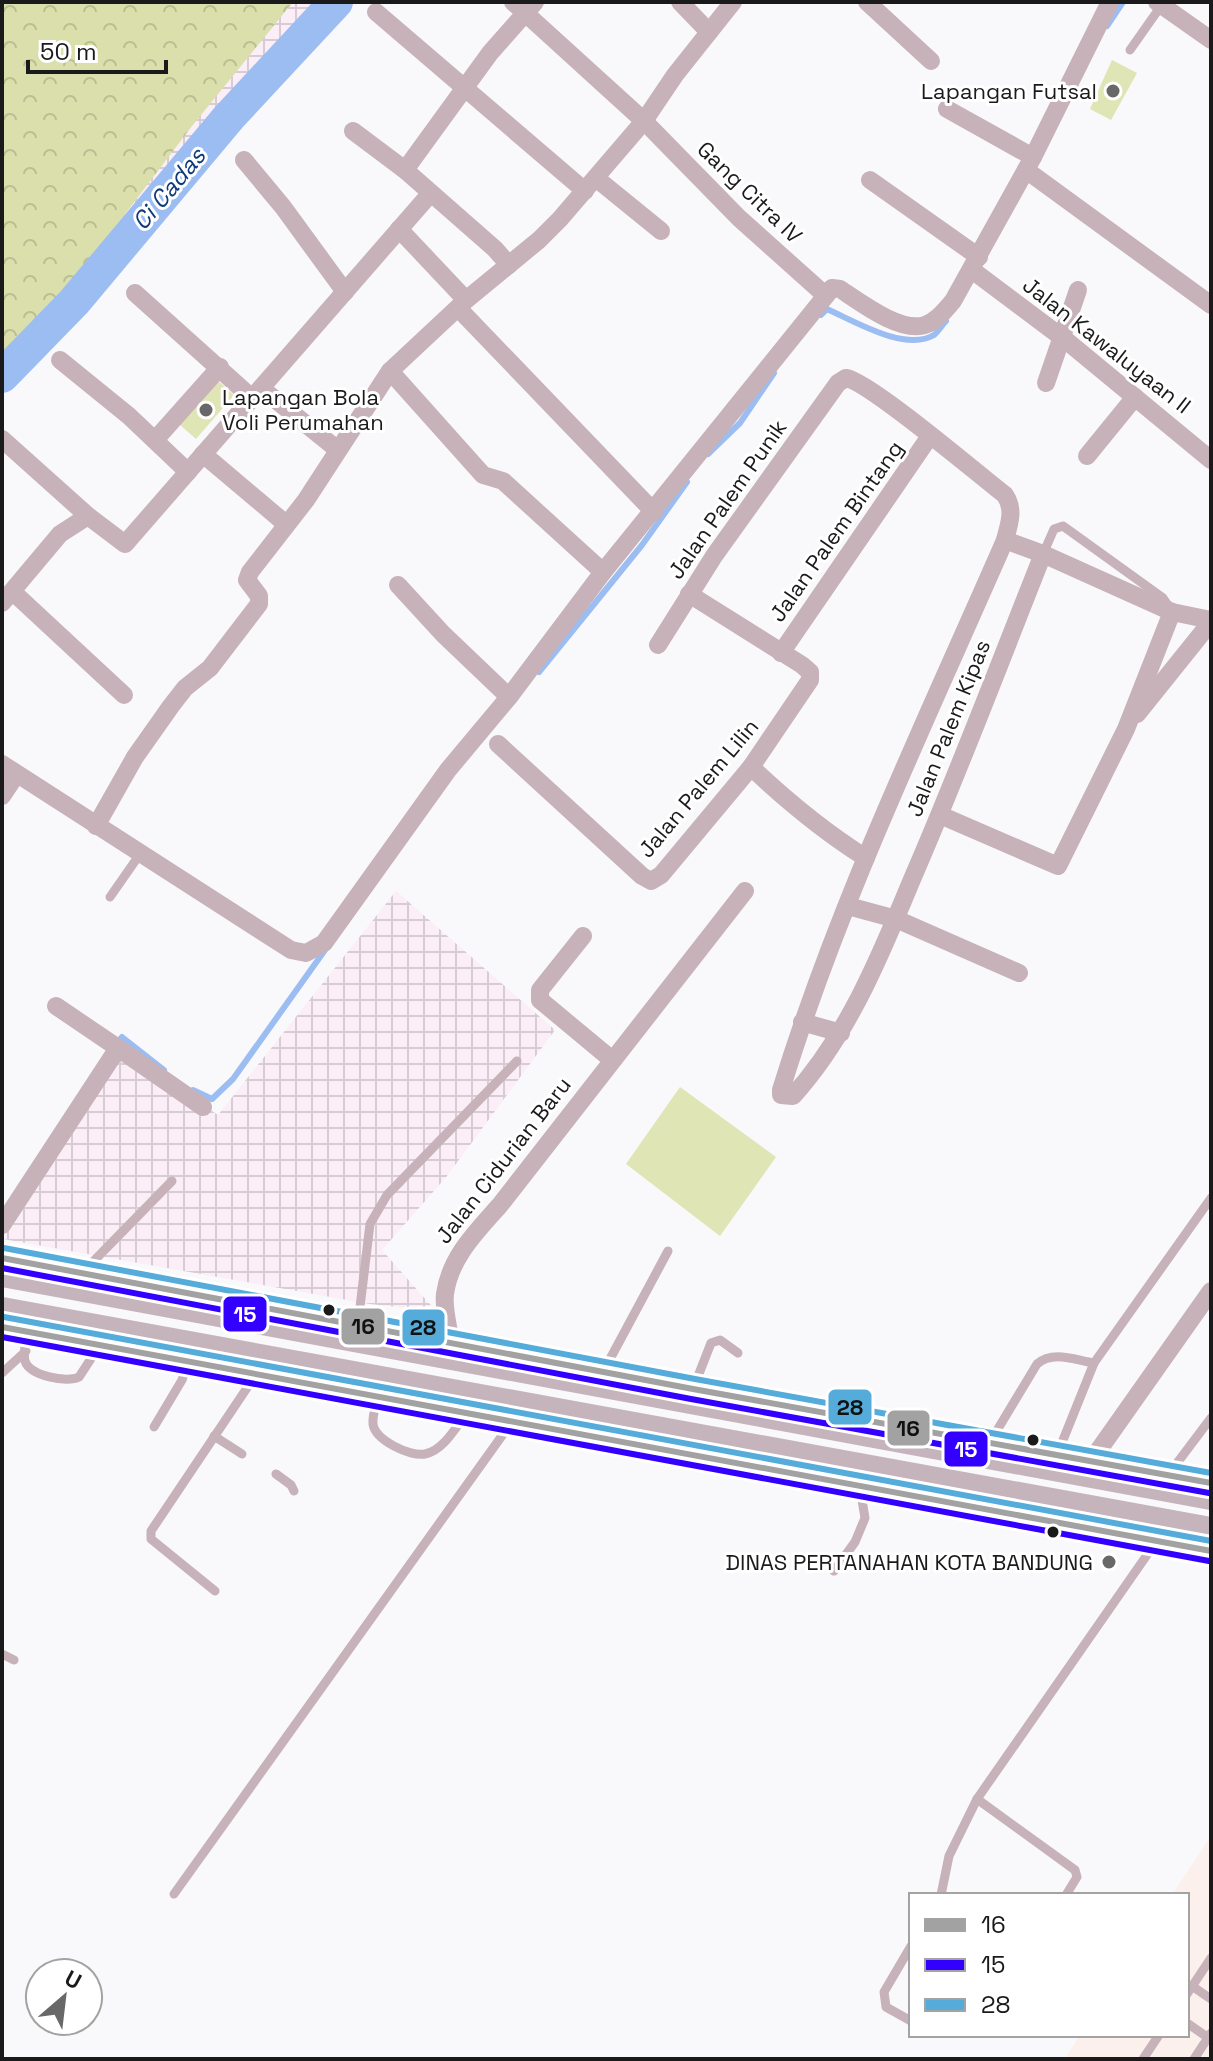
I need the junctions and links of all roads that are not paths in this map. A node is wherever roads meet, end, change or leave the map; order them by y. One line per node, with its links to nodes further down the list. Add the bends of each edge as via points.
1 (680, 2): 9 (street)
2 (733, 2): 9 (street)
3 (867, 2): 12 (street)
4 (1110, 2): 18 (street)
5 (1159, 4): 7 (street); 11 (lane)
6 (524, 6): 13 (street); 15 (street, Gang Citra IV)
7 (1185, 10): 10 (street)
8 (376, 12): 13 (street)
9 (709, 32): 15 (street)
10 (1211, 40)
11 (1130, 50)
12 (931, 61)
13 (465, 87): 19 (street); 21 (street, via 504,123)
14 (947, 109): 18 (street)
15 (644, 121): 21 (street); 30 (street, Gang Citra IV, via 739,218)
16 (353, 131): 19 (street)
17 (244, 160): 28 (street)
18 (1030, 168): 25 (street); 32 (street)
19 (405, 170): 22 (street)
20 (870, 180): 25 (street, Jalan Kawaluyaan II)
21 (591, 185): 24 (street); 26 (street)
22 (430, 194): 23 (street); 26 (street)
23 (399, 229): 28 (street); 31 (street)
24 (661, 231)
25 (975, 264): 30 (street, via 953,301 924,325 887,318 836,287); 33 (street, Jalan Kawaluyaan II)
26 (509, 265): 31 (street)
27 (1078, 290): 33 (street)
28 (345, 292): 38 (street)
29 (135, 293): 35 (street)
30 (825, 295): 48 (street)
31 (462, 304): 36 (street); 48 (street)
32 (1211, 305)
33 (1060, 336): 37 (street); 39 (street, Jalan Kawaluyaan II)
34 (60, 360): 42 (street)
35 (220, 367): 38 (street); 42 (street)
36 (390, 371): 43 (street); 53 (street, via 483,475 503,481)
37 (1046, 383)
38 (256, 393): 43 (street); 44 (street)
39 (1135, 397): 45 (street); 46 (street, Jalan Kawaluyaan II)
40 (930, 436): 51 (street, via 1005,495 1012,512); 55 (street, Jalan Palem Punik, via 860,384 846,378 838,383); 60 (street, Jalan Palem Bintang)
41 (2, 439): 49 (street)
42 (155, 440): 47 (street)
43 (338, 450): 50 (street)
44 (203, 454): 47 (street); 50 (street)
45 (1087, 456)
46 (1211, 460)
47 (188, 472): 49 (street, via 125,544)
48 (654, 512): 53 (street)
49 (88, 516): 56 (street, via 60,534)
50 (286, 524): 69 (street, via 248,577 259,604 210,668 171,706)
51 (1005, 540): 52 (street); 71 (street)
52 (1043, 554): 57 (street); 57 (lane, via 1054,529 1063,526 1163,598); 68 (street, Jalan Palem Kipas)
53 (603, 572): 62 (street)
54 (398, 585): 62 (street)
55 (689, 594): 59 (street, Jalan Palem Punik); 60 (street, Jalan Palem Lilin)
56 (7, 598): 61 (street)
57 (1172, 612): 58 (street); 63 (street)
58 (1211, 621): 63 (street)
59 (658, 645)
60 (781, 653): 65 (street, Jalan Palem Lilin, via 810,672 810,680)
61 (124, 695)
62 (509, 697): 70 (street, via 448,770 324,943 306,953 291,950)
63 (1126, 729): 68 (street, via 1058,866)
64 (498, 744): 65 (street, Jalan Palem Lilin, via 651,881)
65 (751, 767): 71 (street, via 792,806)
66 (9, 769): 67 (street); 69 (street)
67 (2, 796)
68 (940, 815): 75 (street, Jalan Palem Kipas)
69 (96, 826): 70 (street)
70 (140, 854): 73 (lane)
71 (866, 858): 74 (street)
72 (745, 891): 82 (street, Jalan Cidurian Baru)
73 (110, 897)
74 (848, 906): 75 (street); 79 (street)
75 (896, 919): 77 (street); 80 (street, Jalan Palem Kipas)
76 (583, 936): 82 (street, via 540,990 540,1000)
77 (1019, 973)
78 (56, 1006): 81 (street)
79 (802, 1022): 80 (street); 80 (street, Jalan Palem Kipas, via 781,1095 793,1096)
80 (841, 1033)
81 (118, 1048): 84 (street); 87 (street)
82 (611, 1059): 97 (street, Jalan Cidurian Baru, via 453,1265 444,1296)
83 (517, 1061): 95 (lane, via 387,1195 370,1224 360,1307)
84 (203, 1107)
85 (172, 1181): 91 (lane)
86 (1211, 1198): 101 (lane)
87 (2, 1225)
88 (668, 1251): 102 (lane)
89 (2, 1258): 91 (main road)
90 (2, 1273): 108 (highway)
91 (81, 1274): 95 (main road)
92 (1211, 1291): 116 (street)
93 (2, 1311): 107 (highway)
94 (2, 1327): 96 (main road)
95 (366, 1327): 97 (main road)
96 (26, 1341): 98 (main road); 98 (lane, via 24,1359 35,1371 73,1380); 103 (lane)
97 (451, 1344): 102 (main road)
98 (100, 1345): 100 (main road)
99 (738, 1353): 105 (lane, via 720,1340 711,1343)
100 (188, 1363): 104 (main road); 111 (lane)
101 (1094, 1363): 113 (lane, via 1043,1358); 115 (lane)
102 (603, 1372): 105 (main road)
103 (2, 1373)
104 (255, 1376): 106 (main road); 112 (lane)
105 (693, 1389): 108 (main road)
106 (388, 1400): 107 (highway); 107 (lane, via 373,1424 376,1433 404,1451 425,1455 440,1447)
107 (458, 1403): 110 (main road); 120 (highway)
108 (789, 1412): 113 (main road); 123 (highway)
109 (1211, 1418): 118 (lane)
110 (511, 1423): 121 (main road); 135 (lane)
111 (154, 1427)
112 (214, 1436): 114 (lane); 129 (lane, via 155,1524 151,1539)
113 (990, 1442): 115 (main road)
114 (242, 1454)
115 (1057, 1455): 116 (main road)
116 (1091, 1461): 118 (main road)
117 (276, 1474): 122 (lane)
118 (1168, 1475): 119 (main road)
119 (1211, 1483)
120 (961, 1485): 124 (highway); 125 (highway)
121 (860, 1486): 124 (main road); 128 (lane, via 865,1518)
122 (294, 1491)
123 (1211, 1496)
124 (1016, 1514): 126 (main road)
125 (1211, 1531)
126 (1157, 1541): 127 (main road); 132 (lane)
127 (1211, 1551)
128 (834, 1571)
129 (215, 1591)
130 (2, 1654): 131 (lane)
131 (14, 1660)
132 (977, 1799): 133 (lane, via 949,1856); 134 (lane, via 1075,1870 1077,1877)
133 (942, 1893)
134 (1067, 1893)
135 (174, 1894)
136 (909, 1949): 140 (lane, via 884,1992 886,2007)
137 (1211, 1958): 138 (lane)
138 (1190, 1990): 139 (lane)
139 (1211, 1999)
140 (909, 2020)
141 (1189, 2024): 143 (lane)
142 (1158, 2037): 144 (lane)
143 (1210, 2037): 145 (lane)
144 (1143, 2059)
145 (1194, 2059)

